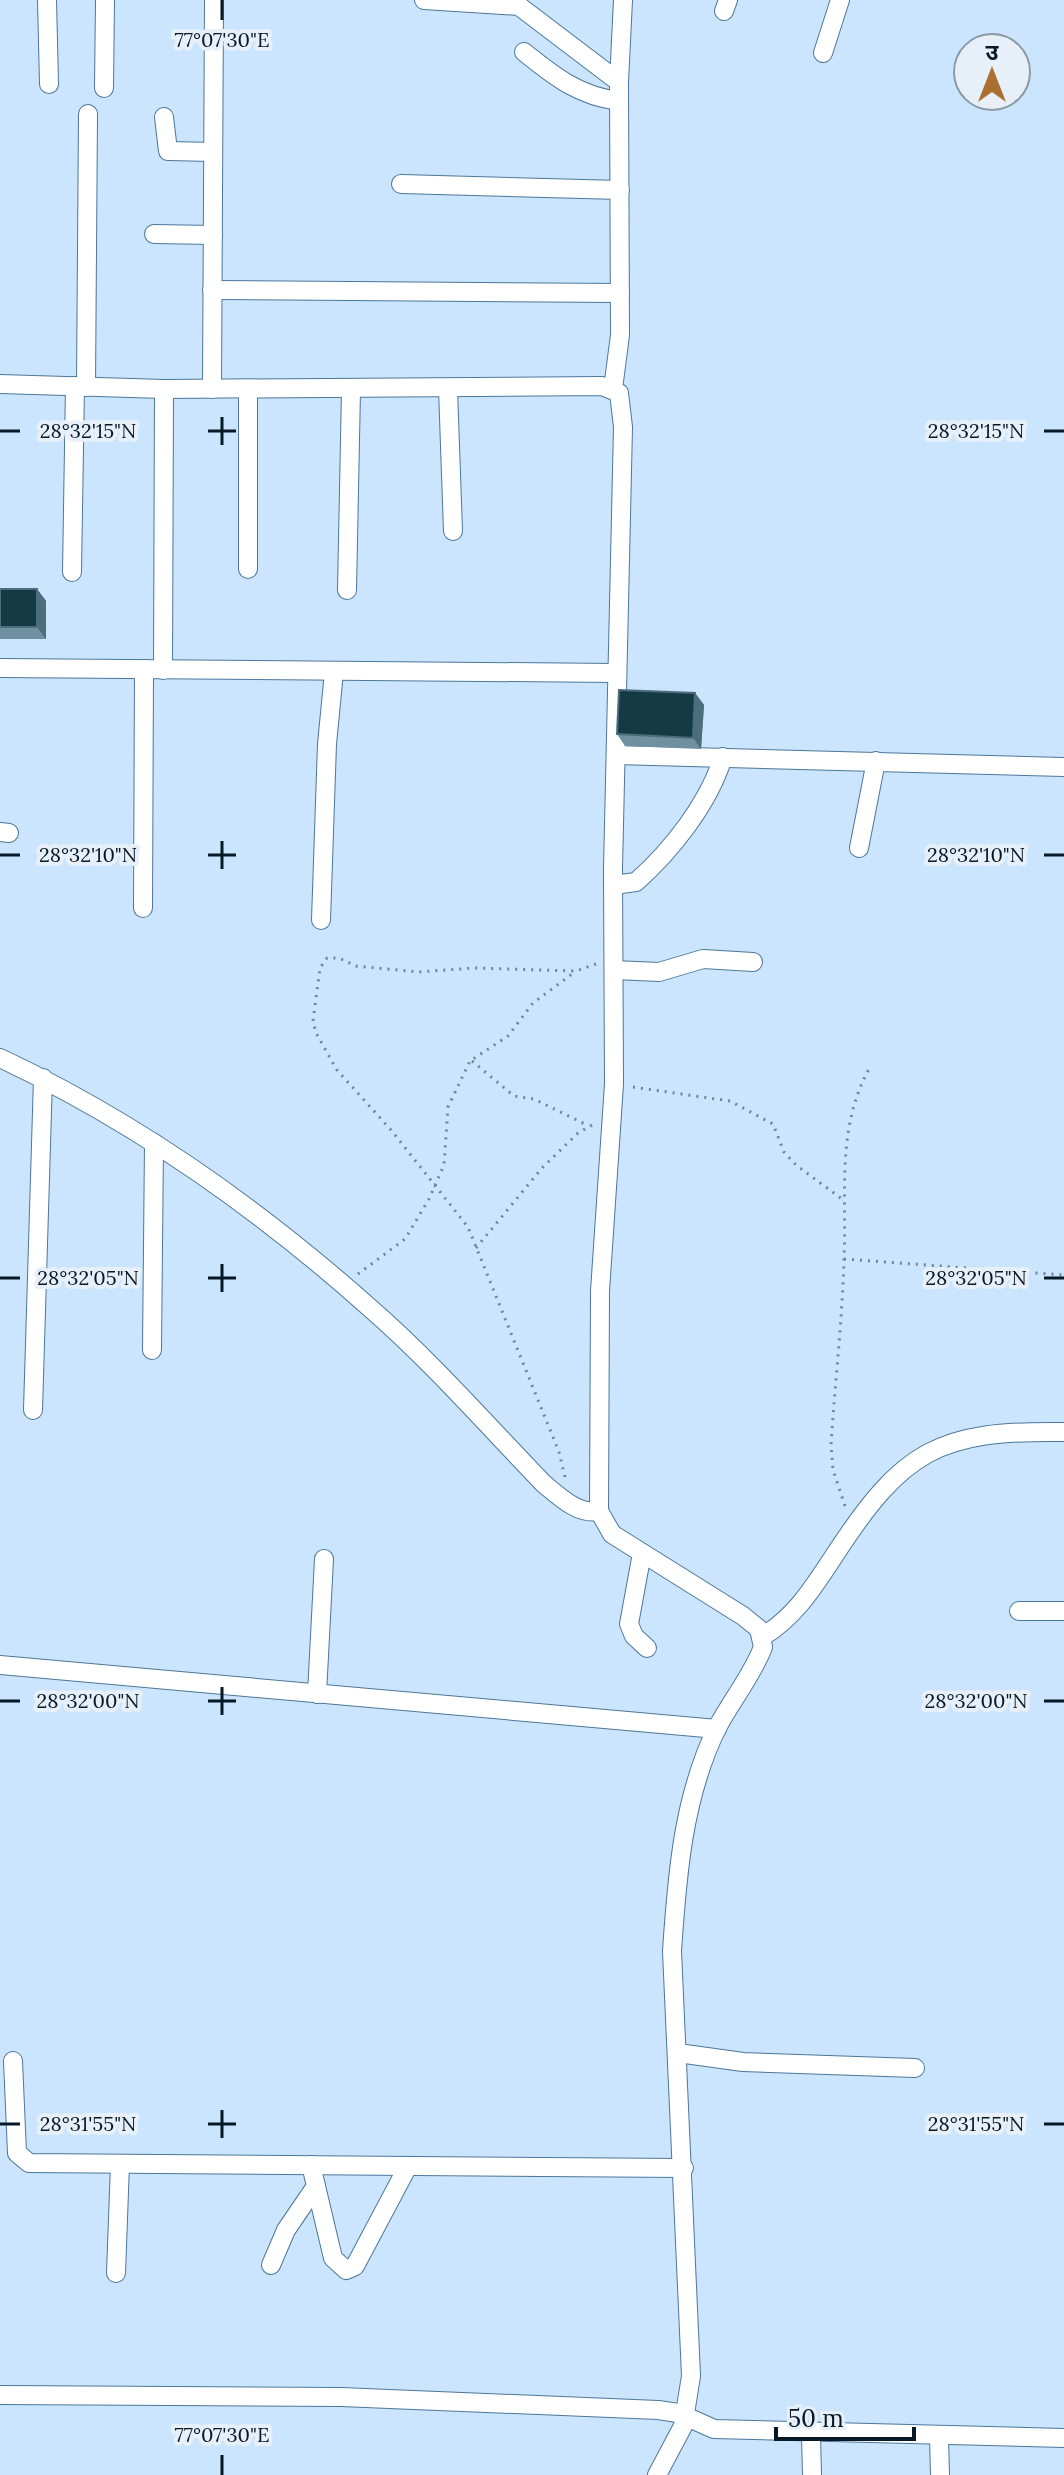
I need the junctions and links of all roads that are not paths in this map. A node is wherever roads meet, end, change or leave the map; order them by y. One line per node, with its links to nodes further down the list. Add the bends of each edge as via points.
1 (47, 0): 9 (street)
2 (105, 0): 10 (street)
3 (214, 0): 14 (street)
4 (424, 0): 11 (street, via 519,6)
5 (623, 0): 11 (street)
6 (840, 0): 8 (street)
7 (524, 52): 11 (street, via 569,87 596,98)
8 (823, 53)
9 (49, 84)
10 (104, 88)
11 (619, 92): 16 (street)
12 (88, 114): 22 (street)
13 (164, 117): 14 (street, via 168,151)
14 (213, 152): 18 (street)
15 (401, 184): 16 (street)
16 (620, 190): 20 (street)
17 (154, 234): 18 (street)
18 (213, 235): 19 (street)
19 (212, 290): 20 (street); 24 (street)
20 (620, 293): 27 (street)
21 (0, 384): 22 (street)
22 (81, 387): 23 (street); 31 (street)
23 (164, 389): 24 (street); 35 (street)
24 (212, 389): 25 (street)
25 (248, 389): 28 (street); 30 (street)
26 (448, 389): 27 (street); 28 (street); 29 (street)
27 (613, 389): 37 (street, via 622,403 623,427)
28 (351, 390): 32 (street)
29 (453, 531)
30 (248, 569)
31 (72, 572)
32 (347, 590)
33 (0, 668): 34 (street)
34 (144, 669): 35 (street); 44 (street)
35 (163, 670): 36 (street)
36 (334, 672): 37 (street); 45 (street)
37 (617, 673): 38 (street)
38 (616, 755): 39 (street); 43 (street)
39 (723, 757): 40 (street); 43 (street, via 707,796 670,844 636,882)
40 (876, 761): 41 (street); 42 (street)
41 (1064, 767)
42 (859, 848)
43 (613, 885): 47 (street)
44 (143, 908)
45 (321, 920)
46 (753, 962): 47 (street, via 703,959 659,972)
47 (614, 963): 54 (street, via 614,1084 600,1291)
48 (0, 1058): 49 (street)
49 (43, 1078): 50 (street); 52 (street)
50 (154, 1143): 51 (street); 54 (street, via 228,1192 342,1284 544,1484 575,1507)
51 (152, 1350)
52 (33, 1410)
53 (1064, 1432): 59 (street, via 976,1434 924,1453 901,1471 854,1528 806,1599)
54 (599, 1511): 55 (street, via 612,1534)
55 (642, 1553): 59 (street, via 743,1616); 60 (street, via 629,1624)
56 (324, 1559): 62 (street)
57 (1019, 1611): 58 (street)
58 (1064, 1611)
59 (762, 1637): 63 (street, via 760,1655)
60 (647, 1648)
61 (0, 1665): 62 (street)
62 (317, 1694): 63 (street)
63 (717, 1729): 64 (street, via 686,1822 676,1889 672,1951)
64 (678, 2053): 66 (street, via 743,2062); 70 (street)
65 (13, 2061): 67 (street, via 20,2158 29,2163)
66 (915, 2068)
67 (120, 2164): 68 (street); 73 (street)
68 (311, 2165): 69 (street); 71 (street)
69 (408, 2166): 70 (street); 71 (street, via 351,2269 342,2269 333,2258)
70 (684, 2168): 75 (street, via 691,2376)
71 (316, 2186): 72 (street, via 286,2230)
72 (271, 2265)
73 (116, 2273)
74 (0, 2395): 75 (street, via 341,2397 658,2410)
75 (686, 2416): 76 (street, via 714,2429); 79 (street)
76 (811, 2434): 77 (street); 80 (street)
77 (939, 2436): 78 (street); 81 (street)
78 (1064, 2438)
79 (657, 2475)
80 (812, 2475)
81 (940, 2475)

